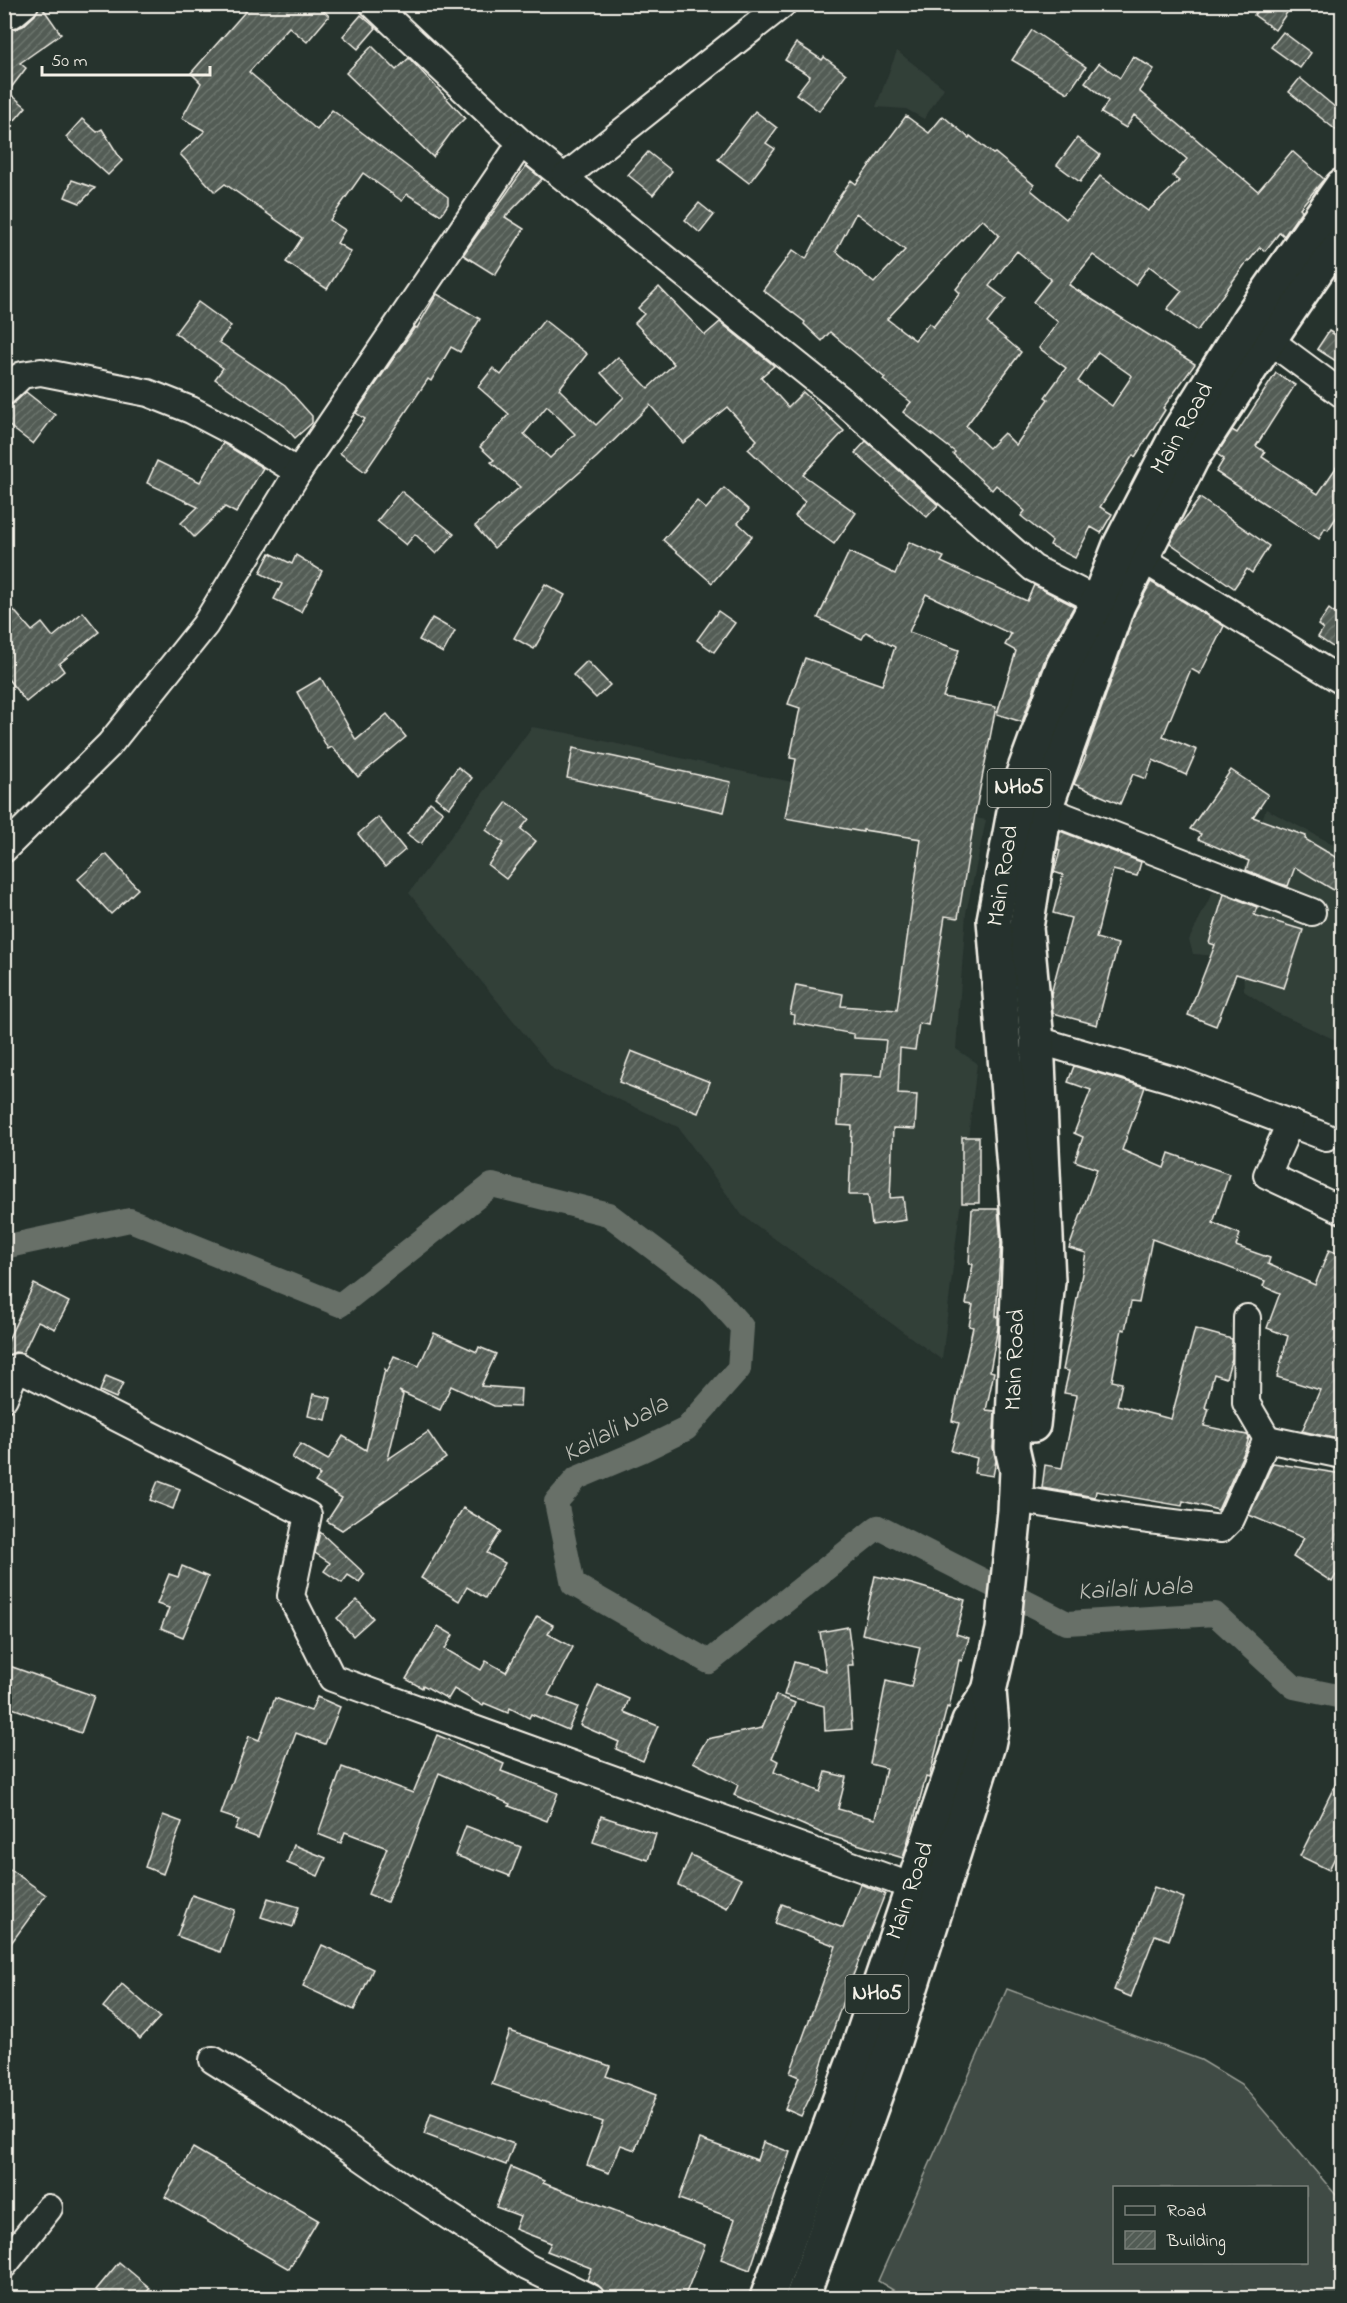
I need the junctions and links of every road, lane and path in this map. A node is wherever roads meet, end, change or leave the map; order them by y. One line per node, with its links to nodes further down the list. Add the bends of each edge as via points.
1 (373, 4): 3 (street)
2 (783, 4): 4 (street)
3 (520, 143): 4 (street); 10 (street)
4 (565, 177): 12 (street, via 840,399 1033,568)
5 (1342, 186): 12 (main road, Main Road / NH05, via 1249,319 1179,431 1120,545)
6 (1342, 233): 7 (main road, Main Road / NH05)
7 (1269, 340): 9 (street); 11 (main road, Main Road / NH05, via 1192,458)
8 (4, 392): 10 (street, via 22,375 41,372 148,393 235,433)
9 (1342, 394)
10 (298, 472): 15 (street, via 205,625 109,745)
11 (1141, 558): 12 (main road, Main Road / NH05); 13 (street)
12 (1108, 603): 14 (main road, Main Road / NH05); 25 (main road, Main Road / NH05, via 1063,666 1019,785 994,920 1020,1243 1012,1448)
13 (1342, 681)
14 (1045, 809): 16 (street); 17 (main road, Main Road / NH05, via 1026,928)
15 (4, 849)
16 (1312, 912)
17 (1037, 1040): 18 (street, via 1181,1082); 25 (main road, Main Road / NH05, via 1048,1281 1030,1452)
18 (1290, 1123): 19 (street); 20 (street, via 1267,1175)
19 (1326, 1137)
20 (1342, 1210)
21 (1247, 1318): 23 (street, via 1246,1403)
22 (4, 1398): 27 (street, via 17,1367 308,1515 291,1596 332,1678)
23 (1267, 1439): 24 (street); 25 (street, via 1231,1519 1221,1529 1118,1516)
24 (1342, 1455)
25 (1016, 1493): 26 (main road, Main Road / NH05, via 1003,1630)
26 (989, 1691): 27 (main road, Main Road / NH05, via 969,1722); 31 (main road, Main Road / NH05, via 992,1726 988,1745 887,2063)
27 (913, 1887): 31 (main road, Main Road / NH05, via 856,2055)
28 (213, 2060): 32 (street, via 527,2267)
29 (49, 2208): 30 (street)
30 (4, 2265)
31 (785, 2295)
32 (591, 2298)

